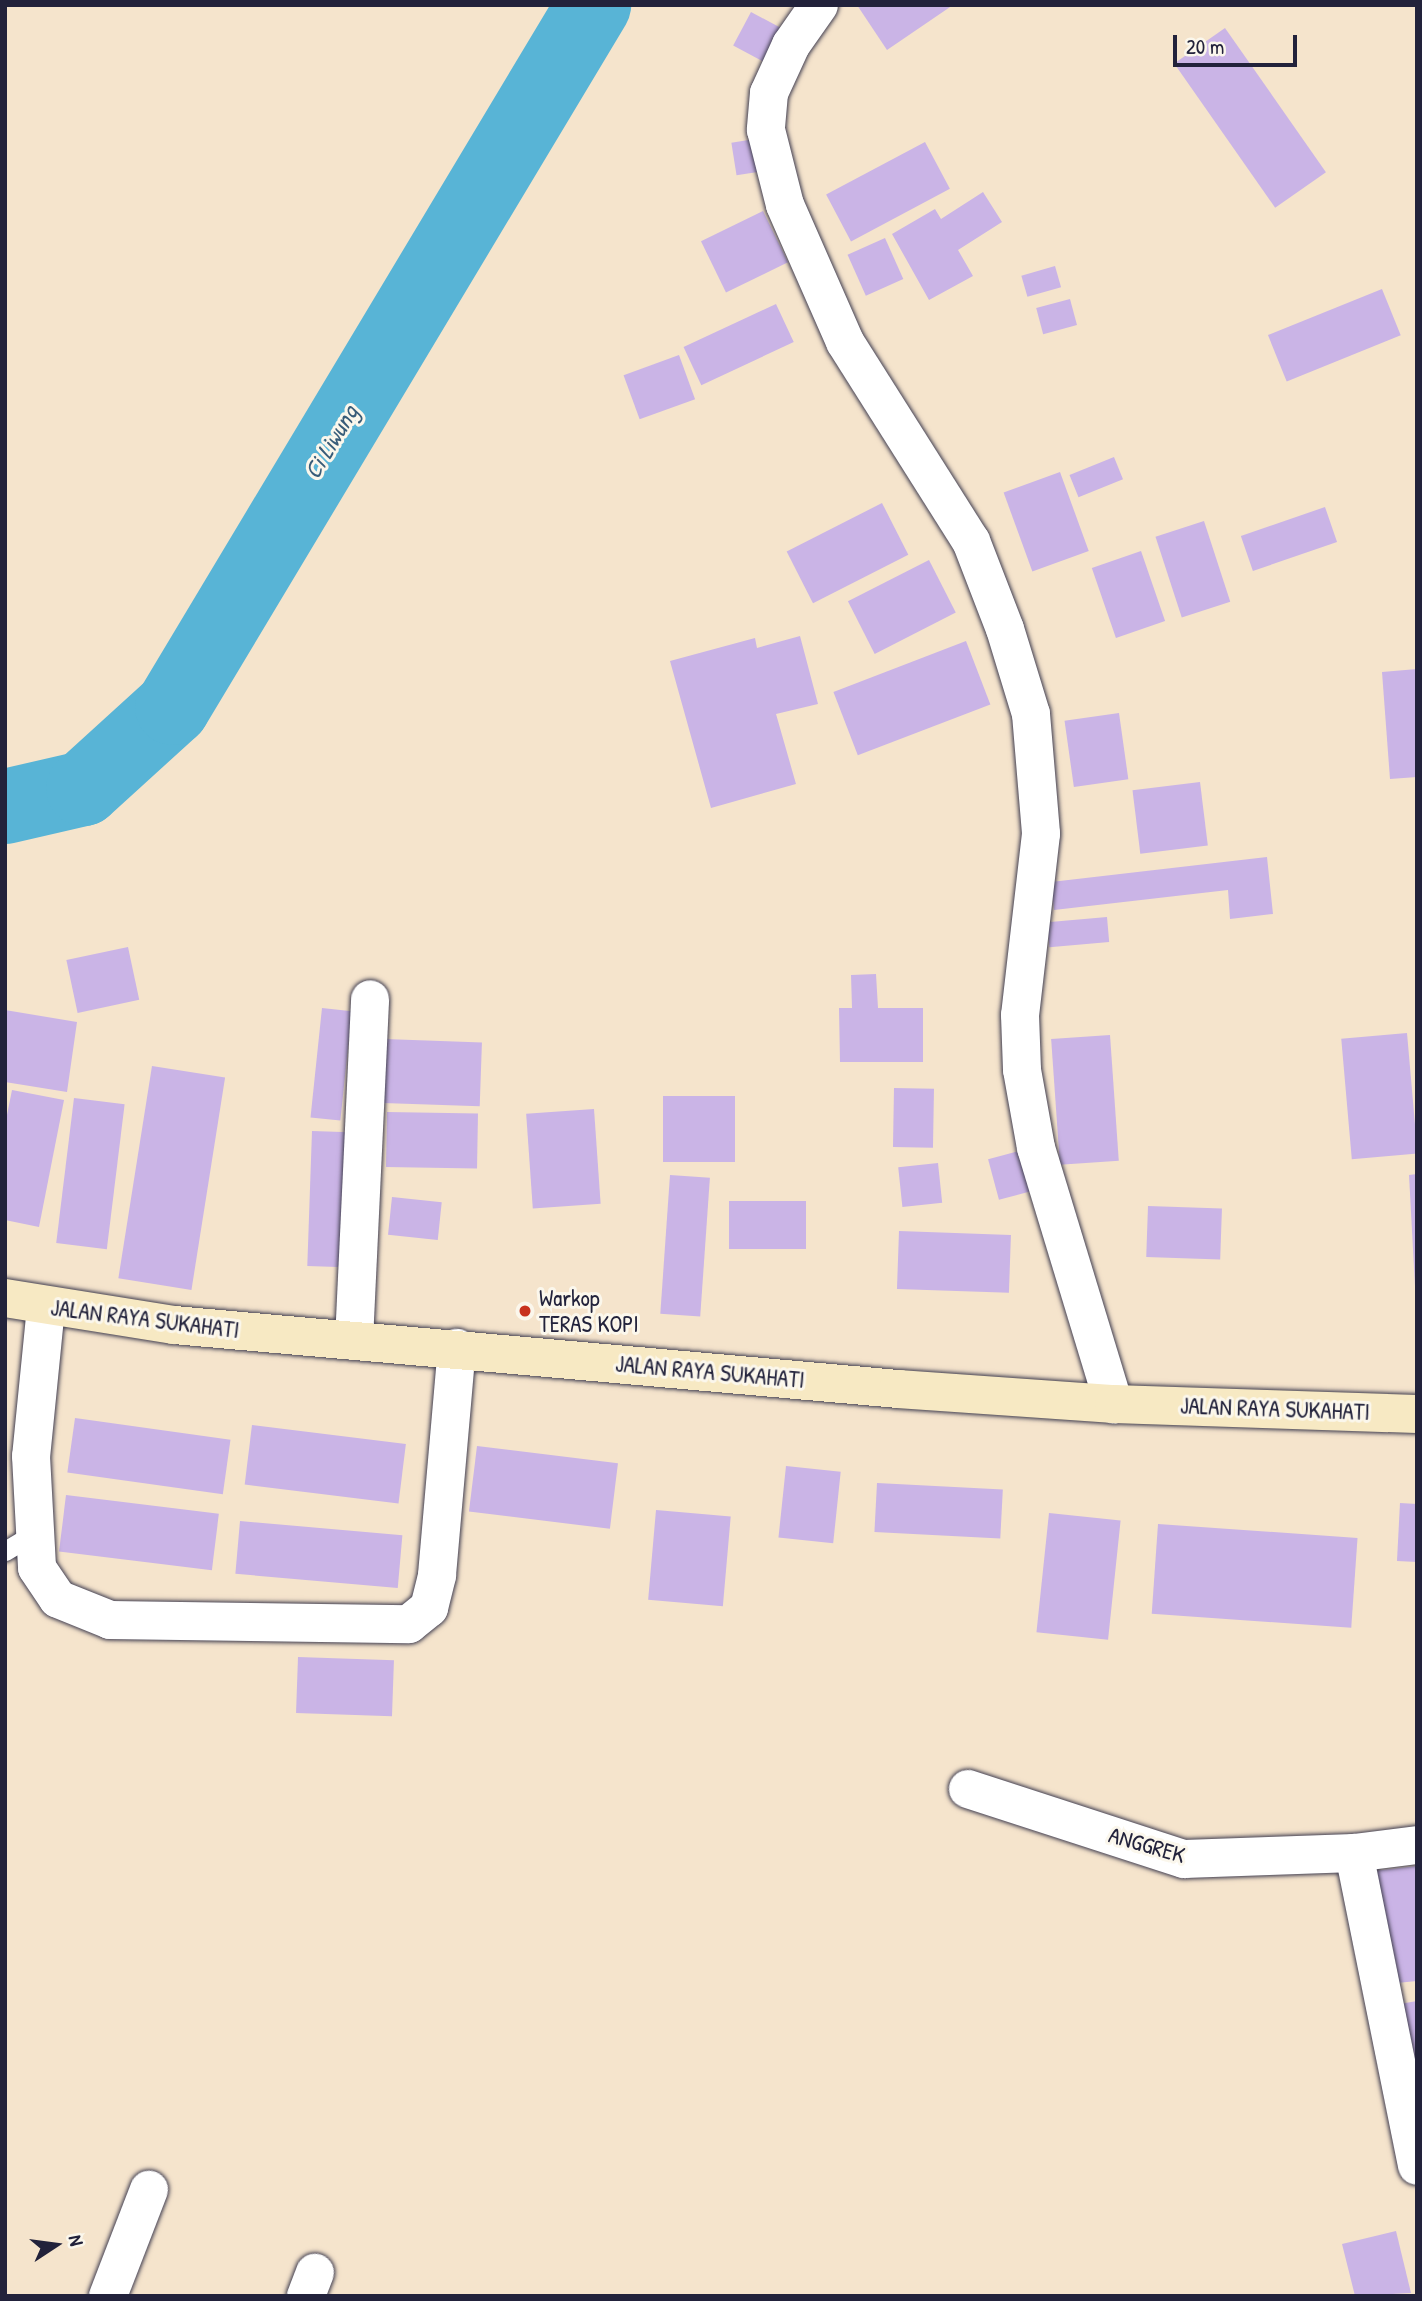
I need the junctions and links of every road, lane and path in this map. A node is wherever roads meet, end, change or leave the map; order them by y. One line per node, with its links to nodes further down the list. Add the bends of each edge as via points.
1 (819, 5): 7 (street, via 791,45 769,93 766,130 785,205 845,342 971,541 1031,715 1041,834 1020,1015 1022,1070 1036,1148)
2 (370, 999): 5 (street)
3 (5, 1298): 4 (main road, JALAN RAYA SUKAHATI)
4 (46, 1307): 5 (main road, JALAN RAYA SUKAHATI, via 174,1325); 9 (street)
5 (354, 1341): 6 (main road, JALAN RAYA SUKAHATI)
6 (457, 1348): 7 (main road, JALAN RAYA SUKAHATI, via 898,1390); 9 (street, via 437,1575 429,1608 409,1624 110,1620 58,1599)
7 (1114, 1404): 8 (main road, JALAN RAYA SUKAHATI)
8 (1417, 1414)
9 (19, 1543)
10 (968, 1789): 12 (street, ANGGREK, via 1184,1859)
11 (1417, 1845): 12 (street, ANGGREK)
12 (1354, 1853): 13 (street)
13 (1417, 2166)
14 (149, 2190): 15 (street)
15 (108, 2296)

